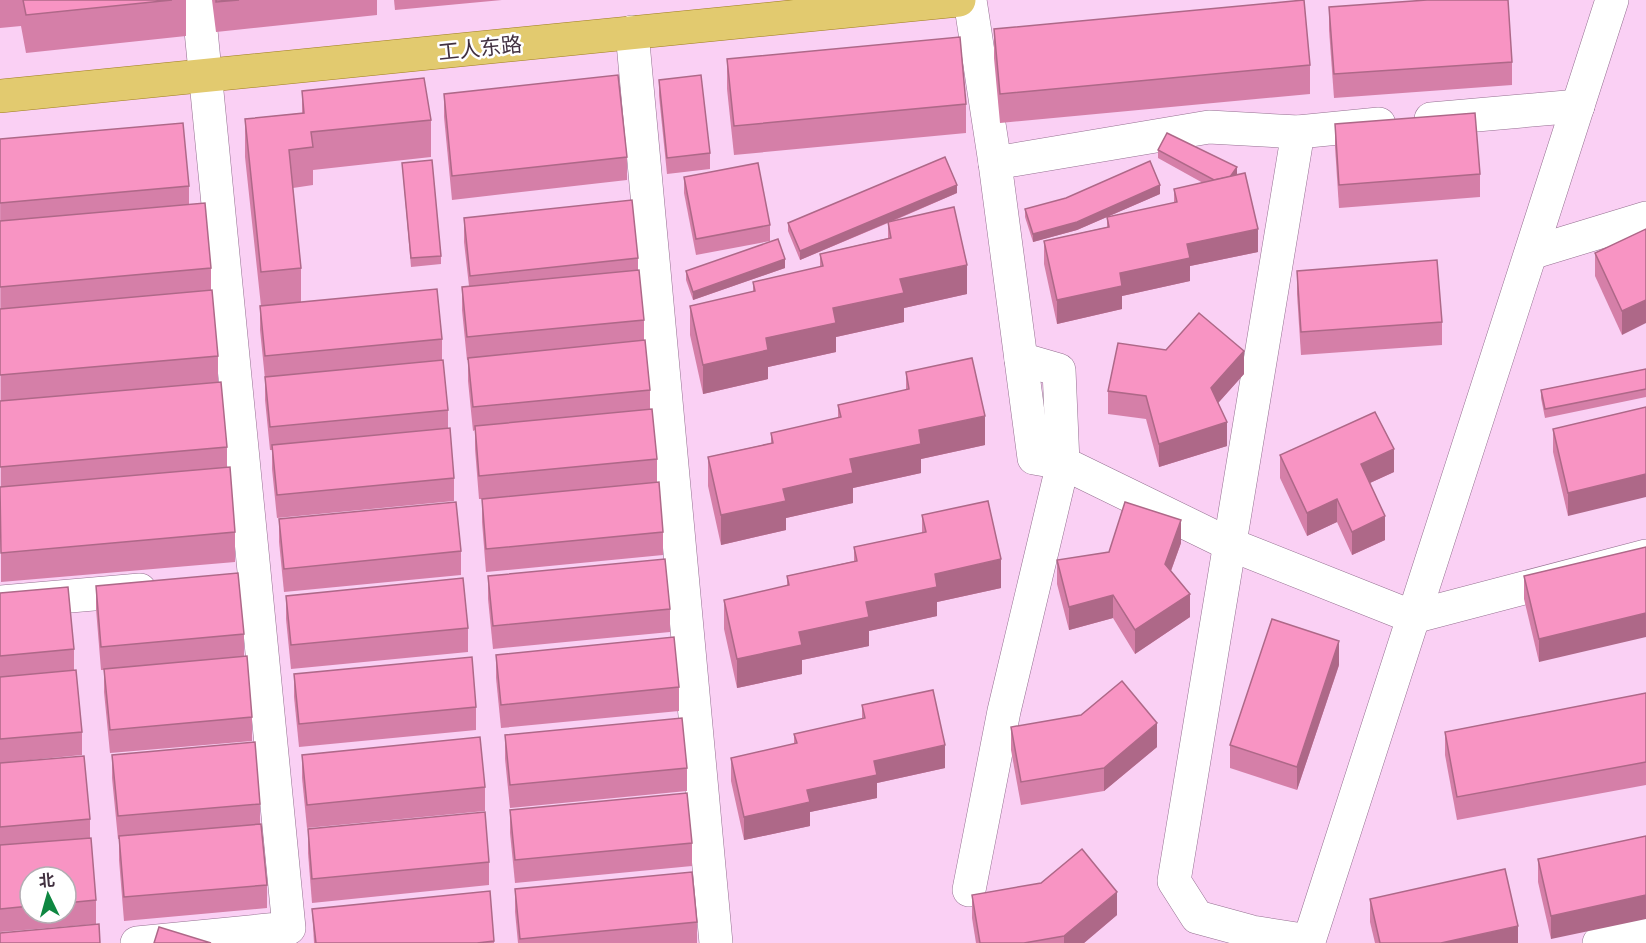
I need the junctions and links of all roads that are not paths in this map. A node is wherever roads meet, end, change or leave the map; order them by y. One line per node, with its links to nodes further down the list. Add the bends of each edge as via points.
1 (198, 0): 7 (street)
2 (960, 0): 5 (main road, 工人东路)
3 (970, 0): 11 (street)
4 (1612, 0): 9 (street)
5 (887, 4): 6 (main road, 工人东路)
6 (632, 32): 7 (main road, 工人东路); 26 (street)
7 (207, 76): 8 (main road, 工人东路); 17 (street)
8 (0, 96)
9 (1578, 106): 10 (street); 13 (street)
10 (1298, 132): 11 (street, via 1209,127); 15 (street)
11 (995, 164): 14 (street, via 1034,459)
12 (1646, 218): 13 (street)
13 (1531, 253): 21 (street)
14 (1063, 463): 15 (street); 22 (street, via 1004,711)
15 (1229, 544): 21 (street); 24 (street, via 1174,881 1197,917)
16 (1646, 556): 21 (street)
17 (255, 580): 18 (street); 25 (street, via 289,928)
18 (220, 583)
19 (174, 587): 20 (street)
20 (0, 602)
21 (1413, 617): 24 (street)
22 (969, 890)
23 (1646, 932): 27 (street)
24 (1310, 942)
25 (137, 943)
26 (716, 943)
27 (1599, 943)

